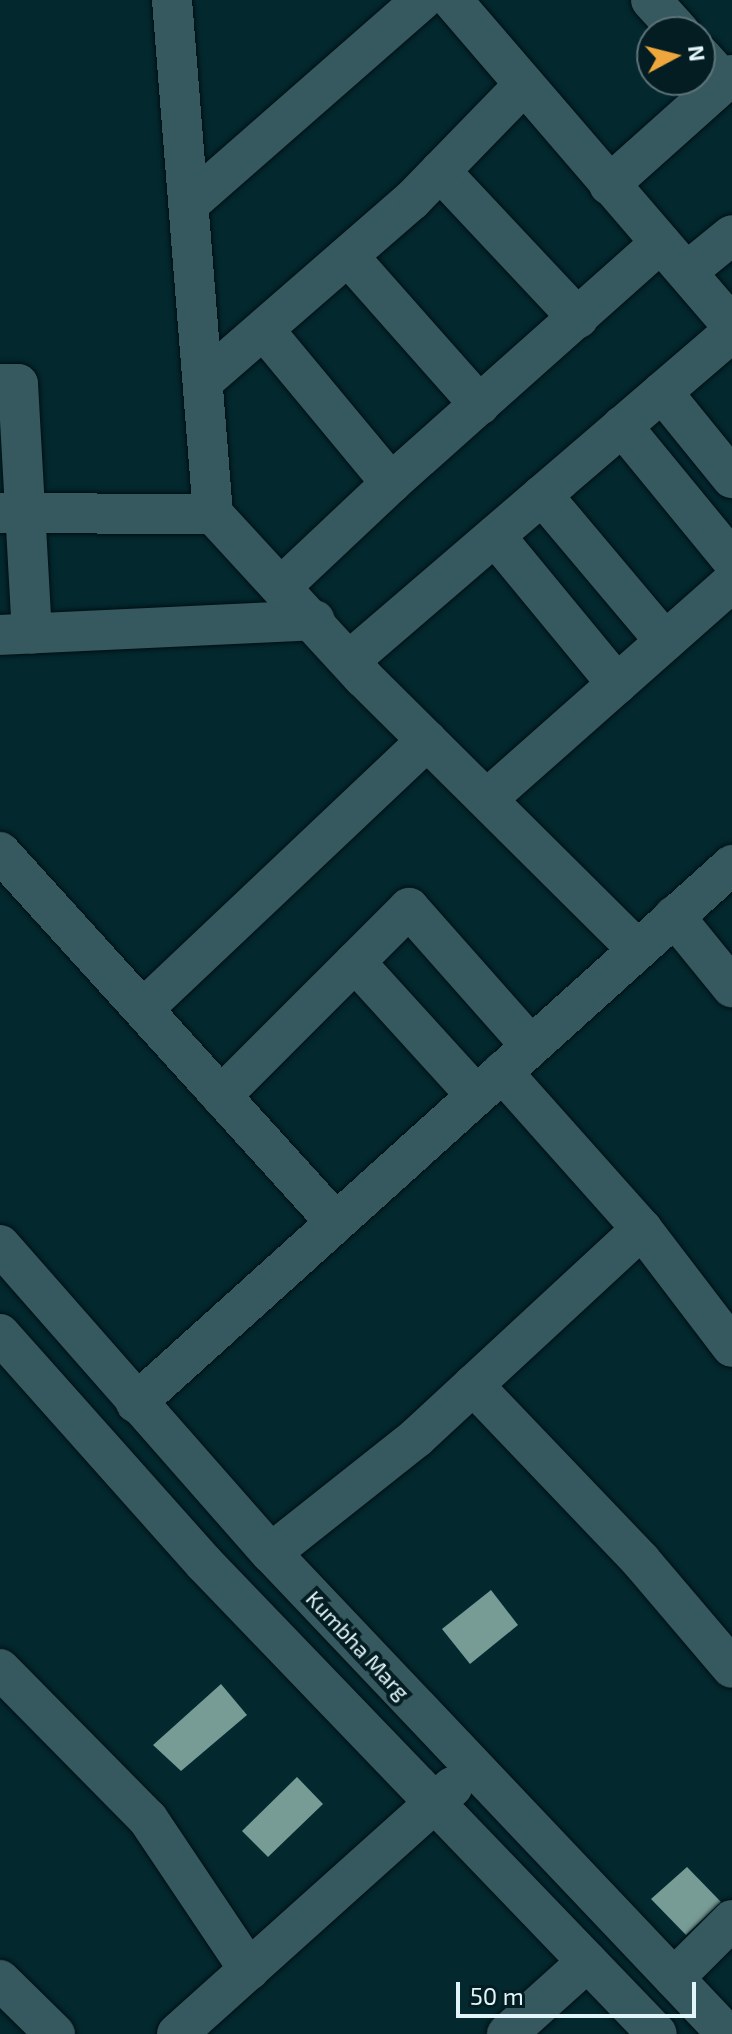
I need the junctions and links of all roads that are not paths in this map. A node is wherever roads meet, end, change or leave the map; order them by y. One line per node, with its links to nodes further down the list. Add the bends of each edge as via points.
1 (422, 0): 10 (street)
2 (452, 0): 7 (street)
3 (651, 0): 5 (street)
4 (177, 4): 10 (street)
5 (666, 16)
6 (719, 71): 9 (street)
7 (523, 86): 8 (street); 9 (street)
8 (440, 171): 13 (street); 15 (street)
9 (609, 185): 12 (street)
10 (190, 203): 18 (street)
11 (732, 235): 14 (street)
12 (660, 243): 14 (street); 15 (street)
13 (348, 256): 17 (street); 21 (street)
14 (689, 270): 16 (street)
15 (578, 318): 21 (street)
16 (732, 329): 20 (street)
17 (264, 330): 18 (street); 24 (street)
18 (206, 379): 27 (street)
19 (0, 384): 26 (street, via 18,384)
20 (662, 392): 22 (street); 23 (street)
21 (480, 405): 24 (street)
22 (622, 426): 25 (street); 29 (street)
23 (732, 478)
24 (391, 483): 31 (street)
25 (542, 495): 28 (street); 34 (street)
26 (11, 513): 27 (street); 33 (street)
27 (213, 514): 31 (street)
28 (495, 536): 35 (street); 36 (street)
29 (732, 560)
30 (732, 582): 34 (street)
31 (284, 584): 32 (street)
32 (315, 620): 33 (street); 35 (street)
33 (16, 634)
34 (665, 641): 36 (street)
35 (349, 661): 37 (street)
36 (617, 684): 38 (street)
37 (427, 740): 38 (street); 45 (street)
38 (487, 799): 42 (street)
39 (0, 852): 45 (street)
40 (732, 865): 41 (street)
41 (674, 916): 42 (street); 44 (street)
42 (636, 948): 46 (street)
43 (355, 962): 46 (street); 46 (street, via 409,908); 47 (street)
44 (732, 987)
45 (143, 1009): 47 (street)
46 (503, 1071): 48 (street); 49 (street)
47 (221, 1096): 48 (street)
48 (335, 1222): 54 (street)
49 (642, 1229): 52 (street); 53 (street)
50 (0, 1245): 54 (street, Kumbha Marg)
51 (0, 1334): 59 (street)
52 (732, 1347)
53 (473, 1385): 55 (street); 56 (street)
54 (136, 1403): 55 (street, Kumbha Marg)
55 (271, 1553): 58 (street, Kumbha Marg)
56 (727, 1651)
57 (0, 1669): 62 (street, via 148,1819)
58 (471, 1766): 59 (street); 63 (street, Kumbha Marg)
59 (435, 1805): 61 (street); 62 (street)
60 (732, 1920): 63 (street)
61 (587, 1962): 67 (street); 68 (street)
62 (249, 1970): 66 (street)
63 (674, 1978): 69 (street, Kumbha Marg)
64 (0, 1980): 65 (street)
65 (55, 2034)
66 (177, 2034)
67 (507, 2034)
68 (657, 2034)
69 (727, 2034)

